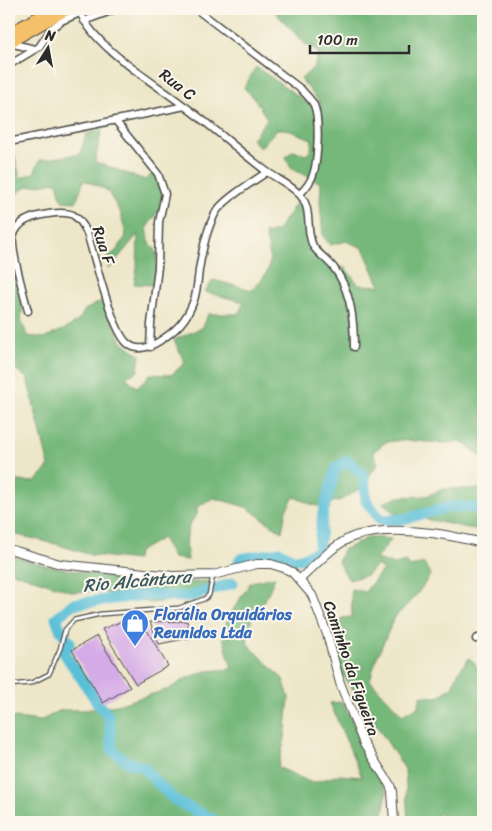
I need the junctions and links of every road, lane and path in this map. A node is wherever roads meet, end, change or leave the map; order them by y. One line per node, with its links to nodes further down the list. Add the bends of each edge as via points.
1 (68, 9): 6 (highway)
2 (89, 9): 5 (street)
3 (116, 9): 7 (street)
4 (196, 9): 17 (street, via 310,98 317,117 315,166 310,182)
5 (80, 12): 6 (street); 7 (street, Rua C)
6 (53, 13): 8 (highway); 10 (highway); 11 (street, via 52,28)
7 (84, 21): 13 (street, Rua C, via 108,47)
8 (14, 27): 9 (highway)
9 (9, 33)
10 (9, 43): 11 (street)
11 (35, 49): 12 (street)
12 (9, 65)
13 (185, 106): 14 (street); 16 (street, Rua C)
14 (115, 120): 15 (street); 19 (street, via 158,174 165,194 159,222)
15 (9, 142)
16 (267, 172): 17 (street, Rua C); 19 (street, via 217,210 208,232 195,298 188,315 172,334)
17 (300, 194): 20 (street, via 308,214 312,244 344,285 353,313)
18 (28, 311): 19 (street, Rua F, via 14,236 26,220 57,213 71,214 78,218 87,233 120,336 134,347)
19 (150, 346)
20 (354, 347)
21 (483, 543): 24 (street, via 433,532 367,532 344,542)
22 (9, 549): 23 (street, Caminho da Figueira, via 60,564 173,576)
23 (213, 575): 24 (street, Caminho da Figueira, via 271,564 284,568); 27 (lane, via 209,596 179,608 101,614 74,620 65,630 49,674 31,684)
24 (299, 580): 28 (street, Caminho da Figueira, via 312,595 320,612 340,683 364,744 390,785)
25 (483, 636): 26 (street)
26 (476, 639)
27 (9, 684)
28 (394, 822)

